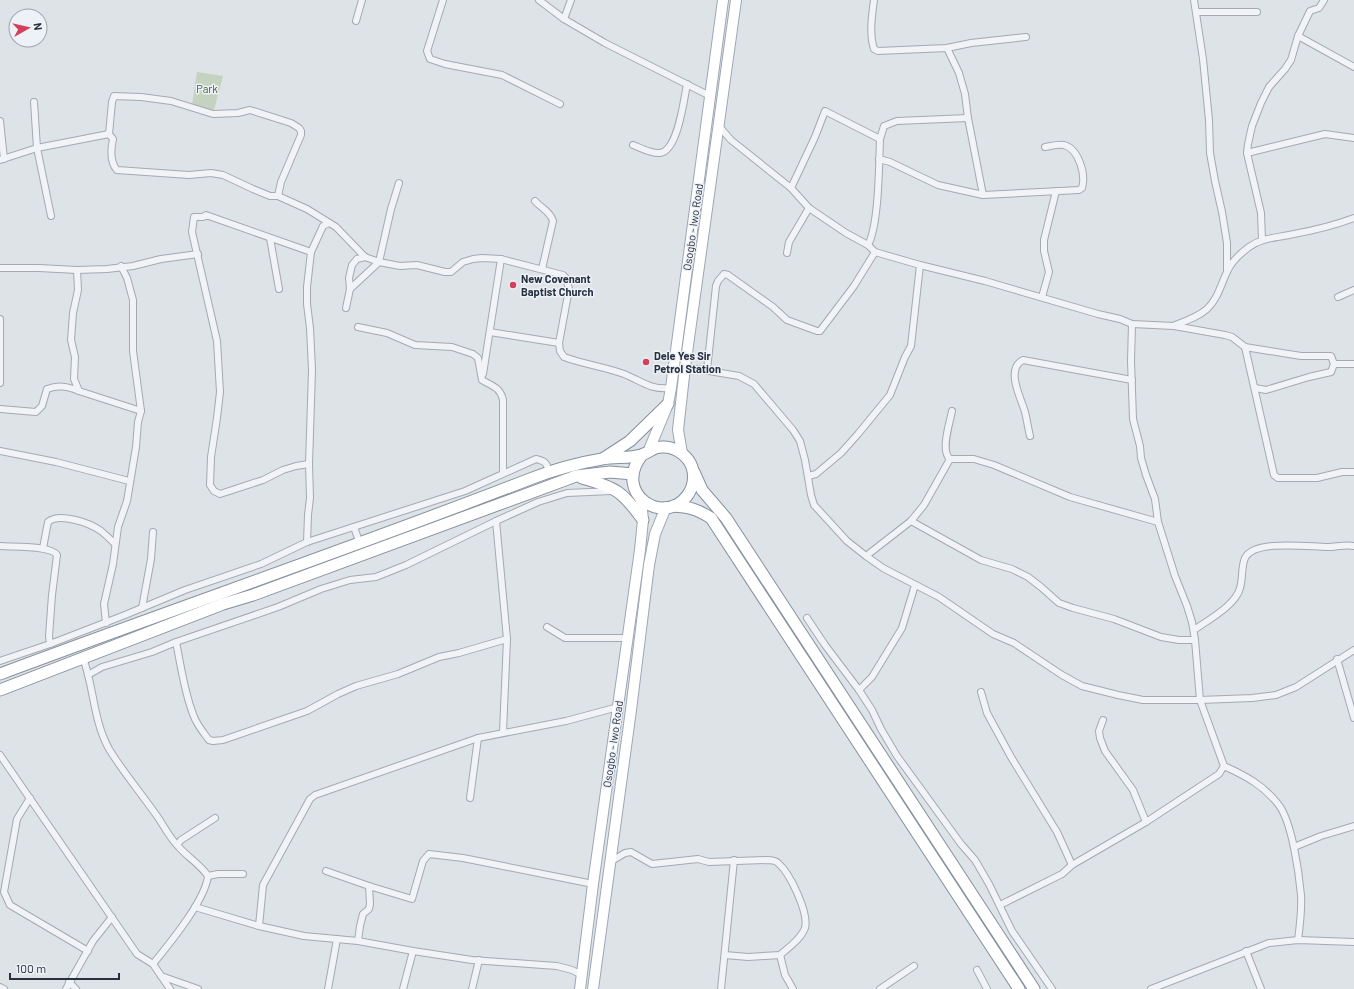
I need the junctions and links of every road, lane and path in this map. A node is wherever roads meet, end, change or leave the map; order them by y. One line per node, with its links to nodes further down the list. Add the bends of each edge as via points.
1 (362, 0): 13 (street)
2 (443, 0): 21 (street, via 427,51 430,59 502,75)
3 (539, 0): 12 (street)
4 (571, 0): 12 (street)
5 (723, 0): 19 (main road, Osogbo - Iwo Road)
6 (736, 0): 24 (main road, Osogbo - Iwo Road)
7 (874, 0): 16 (street, via 874,49 878,51)
8 (1194, 0): 10 (street)
9 (1324, 0): 14 (street, via 1319,8 1310,12)
10 (1196, 12): 11 (street); 61 (street, via 1203,59 1210,153 1227,243)
11 (1257, 12)
12 (564, 19): 18 (street, via 605,43)
13 (356, 21)
14 (1298, 36): 17 (street); 31 (street, via 1291,60 1269,87 1261,103 1252,126)
15 (1026, 37): 16 (street)
16 (947, 48): 22 (street, via 959,73)
17 (1354, 67)
18 (687, 84): 19 (street); 28 (street, via 674,139 668,148 662,153 656,153)
19 (710, 96): 83 (main road, Osogbo - Iwo Road)
20 (34, 102): 30 (street)
21 (560, 104)
22 (968, 118): 27 (street, via 897,121 884,126); 37 (street)
23 (0, 121): 33 (street)
24 (718, 125): 35 (street, via 732,140); 78 (main road, Osogbo - Iwo Road)
25 (109, 134): 30 (street); 38 (street, via 113,139 111,150 114,167 117,170 189,175 223,174 270,196); 38 (street, via 114,96 171,101 213,114 250,110 291,124 299,128 301,135 281,182)
26 (1354, 138): 31 (street, via 1325,134)
27 (880, 139): 32 (street); 35 (street, via 825,111)
28 (633, 145)
29 (1045, 147): 36 (street, via 1069,147 1074,152 1084,178 1079,190)
30 (37, 148): 33 (street); 41 (street)
31 (1247, 153): 47 (street, via 1261,213)
32 (879, 159): 37 (street, via 938,185); 48 (street, via 875,219)
33 (2, 160)
34 (399, 184): 55 (street)
35 (791, 188): 40 (street)
36 (1056, 190): 37 (street); 65 (street, via 1044,240 1049,272)
37 (984, 195)
38 (278, 196): 43 (street)
39 (536, 201): 59 (street, via 548,211 553,221)
40 (809, 208): 48 (street); 51 (street, via 789,242)
41 (51, 216)
42 (1354, 218): 47 (street, via 1314,230)
43 (329, 223): 44 (street); 45 (street)
44 (322, 226): 45 (street); 49 (street)
45 (336, 227): 53 (street)
46 (270, 238): 49 (street); 52 (street, via 206,215 194,217 192,232); 62 (street)
47 (1262, 240): 61 (street, via 1249,246)
48 (868, 245): 50 (street)
49 (311, 252): 96 (street, via 306,287 312,370)
50 (875, 252): 56 (street); 79 (street, via 854,286 820,331 787,320 728,275 721,276 716,286)
51 (788, 253)
52 (198, 254): 57 (street); 96 (street, via 217,341 219,366 220,392 210,485 220,494 263,480 283,470)
53 (365, 257): 55 (street); 63 (street, via 357,259 352,265)
54 (502, 259): 55 (street, via 473,259 463,262 451,272 417,265 400,266); 59 (street); 72 (street)
55 (379, 262): 63 (street)
56 (920, 265): 65 (street); 103 (street, via 911,346 890,394 840,453 816,474)
57 (121, 266): 60 (street); 88 (street, via 133,300 133,351)
58 (0, 268): 60 (street)
59 (542, 269): 74 (street, via 563,275 568,284)
60 (77, 270): 85 (street, via 78,290 71,340 75,356 74,379)
61 (1227, 270): 70 (street, via 1217,295 1208,308 1198,316)
62 (279, 289)
63 (350, 289): 67 (street)
64 (1354, 290): 66 (street)
65 (1042, 297): 69 (street)
66 (1338, 297)
67 (346, 308)
68 (0, 319): 73 (street)
69 (1132, 324): 70 (street); 81 (street)
70 (1174, 326): 75 (street, via 1224,335)
71 (358, 327): 80 (street, via 387,333 415,345 452,347 473,354 478,358)
72 (490, 332): 74 (street); 80 (street)
73 (0, 337): 82 (street)
74 (559, 342): 83 (street, via 564,357 624,374 651,387)
75 (1245, 347): 76 (street, via 1301,356 1331,356); 84 (street)
76 (1334, 364): 77 (street); 84 (street, via 1331,372 1266,390)
77 (1354, 364)
78 (685, 367): 79 (street); 93 (main road, Osogbo - Iwo Road, via 678,430)
79 (707, 370): 103 (street, via 739,376 754,384 797,436)
80 (482, 380): 100 (street, via 497,389 503,400)
81 (1132, 380): 90 (street, via 1023,360 1019,362 1015,371 1016,386); 111 (street, via 1133,419 1141,458 1156,499)
82 (0, 383)
83 (670, 388): 86 (main road, Osogbo - Iwo Road)
84 (1255, 388): 99 (street, via 1274,475 1278,478 1317,478)
85 (78, 391): 87 (street, via 64,386 47,389 42,406 36,412); 88 (street)
86 (668, 404): 92 (main road, Osogbo - Iwo Road); 94 (highway, via 630,441)
87 (0, 409)
88 (140, 411): 104 (street)
89 (952, 411): 95 (street, via 946,440 946,453)
90 (1030, 436)
91 (0, 451): 104 (street)
92 (646, 453): 93 (highway, via 657,447 666,447); 94 (highway); 101 (highway, via 637,462)
93 (682, 453): 97 (highway)
94 (603, 458): 98 (highway)
95 (950, 459): 110 (street, via 924,505); 111 (street, via 974,459 994,464 1070,497)
96 (309, 464): 114 (street)
97 (692, 467): 107 (highway, via 694,476 688,495 682,502); 206 (highway, via 702,490 726,518)
98 (550, 472): 100 (street, via 544,461 536,459); 116 (highway)
99 (1354, 472)
100 (504, 473): 112 (street, via 465,491)
101 (633, 474): 102 (highway, via 610,472); 106 (highway, via 635,488)
102 (576, 476): 105 (highway); 124 (highway)
103 (808, 476): 120 (street, via 814,505 847,541)
104 (129, 481): 115 (street, via 127,501)
105 (617, 490): 108 (highway, via 629,500); 109 (street, via 567,492)
106 (641, 500): 107 (highway, via 659,508); 108 (main road, Osogbo - Iwo Road)
107 (669, 507): 163 (main road, Osogbo - Iwo Road, via 655,534 649,564); 205 (highway, via 699,510 711,518)
108 (643, 520): 133 (main road, Osogbo - Iwo Road)
109 (496, 521): 134 (street); 136 (street, via 376,577 350,580 322,589)
110 (911, 521): 120 (street); 135 (street, via 981,560 1012,569 1028,577 1059,603 1161,636)
111 (1158, 522): 132 (street)
112 (354, 527): 114 (street); 116 (street)
113 (153, 532): 126 (street)
114 (307, 542): 126 (street, via 261,564)
115 (115, 544): 119 (street, via 99,530 73,519 55,518 48,522); 129 (street, via 104,604)
116 (360, 544): 121 (highway)
117 (0, 546): 119 (street)
118 (1354, 546): 132 (street, via 1277,546 1252,551 1245,558 1236,598)
119 (43, 548): 137 (street, via 55,552 58,559)
120 (866, 556): 122 (street)
121 (248, 584): 124 (highway); 130 (highway)
122 (915, 585): 123 (street); 125 (street)
123 (923, 589): 125 (street); 147 (street, via 1082,686 1143,700)
124 (254, 595): 139 (highway, via 223,604)
125 (910, 600): 145 (street, via 902,628 872,677)
126 (142, 608): 127 (street)
127 (125, 615): 129 (street); 130 (street)
128 (808, 618): 145 (street)
129 (106, 623): 137 (street)
130 (127, 627): 142 (highway)
131 (547, 627): 133 (street, via 565,638)
132 (1194, 630): 135 (street)
133 (628, 638): 148 (main road, Osogbo - Iwo Road)
134 (507, 639): 136 (street, via 439,657 398,674 356,686 307,710 216,741 210,740 200,729 193,715); 151 (street)
135 (1195, 640): 147 (street)
136 (176, 642): 143 (street, via 102,667)
137 (50, 644): 141 (street)
138 (1354, 650): 140 (street)
139 (83, 658): 143 (street); 144 (highway)
140 (1337, 659): 147 (street, via 1296,687 1276,695); 149 (street)
141 (0, 661)
142 (0, 674)
143 (88, 675): 160 (street, via 101,732 109,748)
144 (0, 690)
145 (859, 690): 170 (street, via 897,756 975,860)
146 (981, 692): 164 (street, via 987,713 1058,832)
147 (1200, 700): 154 (street)
148 (618, 707): 151 (street, via 566,721); 168 (main road, Osogbo - Iwo Road)
149 (1354, 718)
150 (1103, 720): 158 (street, via 1100,738 1105,752 1133,790)
151 (503, 732): 152 (street)
152 (478, 738): 156 (street); 173 (street, via 310,798 262,885)
153 (0, 756): 155 (street)
154 (1224, 766): 158 (street, via 1219,774); 161 (street, via 1250,778 1278,804 1285,815)
155 (30, 798): 172 (street); 178 (street, via 17,819 4,892 10,905)
156 (470, 798)
157 (215, 818): 160 (street)
158 (1146, 822): 164 (street)
159 (1354, 826): 161 (street)
160 (177, 845): 167 (street)
161 (1294, 847): 175 (street, via 1301,894)
162 (734, 860): 163 (street, via 709,862 698,859 652,864 631,852); 181 (street); 182 (street, via 774,861 786,872 793,885 806,920 804,929 796,940)
163 (610, 862): 200 (main road, Osogbo - Iwo Road)
164 (1072, 865): 170 (street, via 1062,874)
165 (326, 871): 169 (street)
166 (243, 874): 167 (street)
167 (208, 876): 171 (street)
168 (593, 884): 169 (street, via 463,858 429,854 423,861 412,899); 187 (main road, Osogbo - Iwo Road)
169 (369, 886): 176 (street, via 369,909 363,914)
170 (1000, 905): 207 (street, via 1012,930)
171 (195, 907): 173 (street); 184 (street)
172 (112, 917): 178 (street); 184 (street, via 137,954)
173 (259, 926): 174 (street, via 304,936)
174 (337, 939): 176 (street); 196 (street)
175 (1298, 940): 177 (street); 180 (street, via 1269,943)
176 (358, 941): 179 (street)
177 (1354, 942)
178 (88, 951): 189 (street)
179 (413, 951): 183 (street); 197 (street)
180 (1246, 951): 208 (street); 209 (street)
181 (725, 955): 182 (street); 201 (street)
182 (780, 955): 202 (street, via 785,975)
183 (479, 960): 187 (street, via 556,966); 198 (street)
184 (153, 964): 188 (street)
185 (914, 966): 203 (street)
186 (977, 970): 204 (street)
187 (582, 975): 199 (main road, Osogbo - Iwo Road)
188 (161, 976): 194 (street); 195 (street)
189 (69, 982): 192 (street); 193 (street)
190 (0, 987): 191 (street)
191 (4, 989)
192 (66, 989)
193 (76, 989)
194 (170, 989)
195 (198, 989)
196 (328, 989)
197 (403, 989)
198 (472, 989)
199 (580, 989)
200 (593, 989)
201 (721, 989)
202 (793, 989)
203 (880, 989)
204 (987, 989)
205 (1019, 989)
206 (1034, 989)
207 (1052, 989)
208 (1151, 989)
209 (1261, 989)

